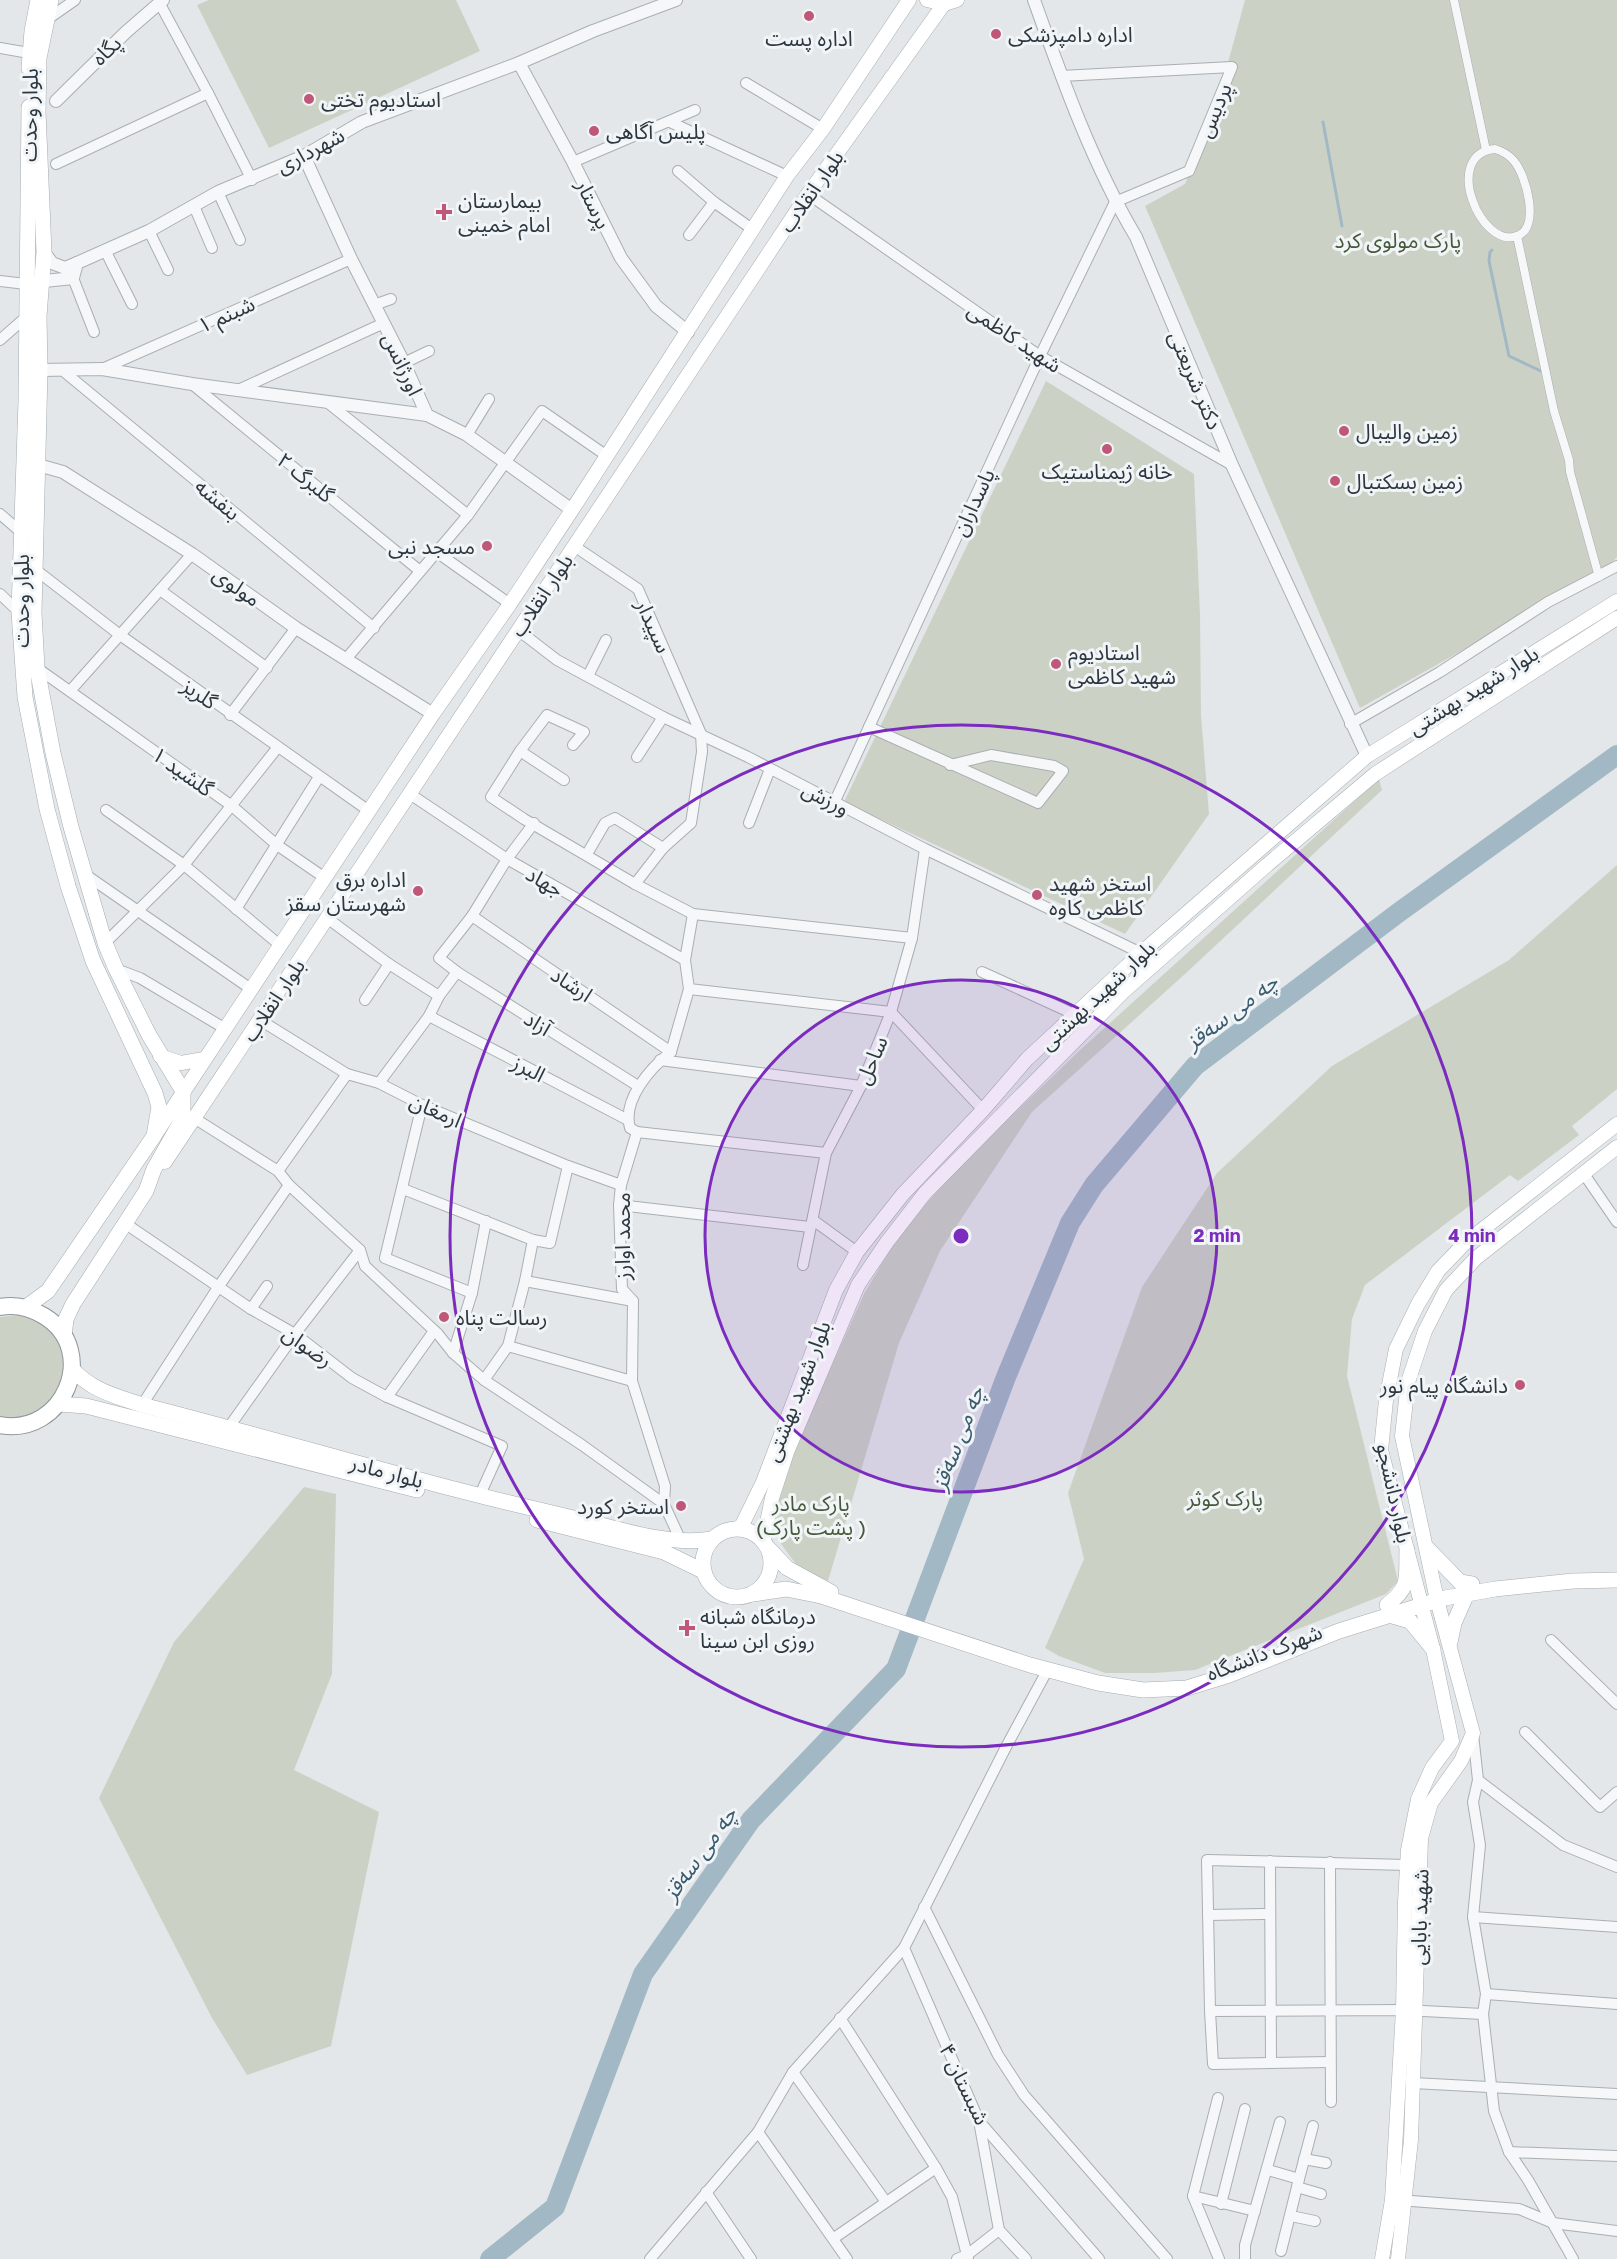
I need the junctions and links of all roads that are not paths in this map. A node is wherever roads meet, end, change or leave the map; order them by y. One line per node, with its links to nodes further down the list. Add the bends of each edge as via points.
1 (38, 0): 13 (main road, بلوار وحدت)
2 (51, 0): 11 (main road, بلوار وحدت)
3 (75, 0): 11 (street)
4 (676, 0): 14 (street, شهرداری)
5 (909, 0): 21 (main road, بلوار انقلاب)
6 (927, 0): 10 (main road)
7 (1034, 0): 15 (street, دکتر شریعتی)
8 (1454, 0): 22 (street)
9 (162, 2): 17 (street); 18 (street, پگاه)
10 (951, 2): 30 (main road, بلوار انقلاب)
11 (45, 21): 41 (main road, بلوار وحدت, via 38,101)
12 (0, 48): 13 (street)
13 (29, 53): 48 (main road, بلوار وحدت)
14 (519, 63): 23 (street, شهرداری, via 362,122); 24 (street, پرستار)
15 (1061, 76): 32 (street, دکتر شریعتی); 32 (street, پردیس, via 1232,67 1189,171)
16 (746, 83): 21 (street)
17 (208, 93): 25 (street); 28 (street)
18 (56, 100)
19 (695, 110): 20 (street)
20 (670, 122): 24 (street); 27 (street)
21 (823, 129): 27 (main road, بلوار انقلاب)
22 (1486, 150): 37 (street, via 1503,151 1515,162 1525,183 1530,221); 37 (street, via 1478,154 1468,175 1472,198 1479,215 1494,232 1510,238)
23 (304, 156): 28 (street, شهرداری); 42 (street, اورژانس)
24 (573, 162): 55 (street, پرستار, via 621,258 656,306)
25 (56, 164)
26 (678, 171): 31 (street)
27 (787, 176): 34 (main road, بلوار انقلاب)
28 (252, 180): 29 (street, شهرداری)
29 (218, 192): 33 (street, شهرداری); 38 (street)
30 (808, 194): 58 (street, شهید کاظمی); 59 (main road, بلوار انقلاب)
31 (714, 202): 34 (street); 36 (street)
32 (1115, 202): 58 (street, پاسداران); 73 (street, دکتر شریعتی, via 1136,237)
33 (194, 206): 35 (street, شهرداری); 39 (street)
34 (752, 229): 55 (main road, بلوار انقلاب)
35 (149, 231): 40 (street, شهرداری); 44 (street)
36 (689, 235)
37 (1517, 236): 84 (street, via 1554,411)
38 (240, 240)
39 (212, 248)
40 (105, 250): 43 (street, شهرداری); 50 (street)
41 (44, 252): 43 (street, via 52,263 65,268); 47 (main road, بلوار وحدت)
42 (351, 259): 51 (street, اورژانس); 61 (street, شبنم ۱)
43 (77, 263): 45 (street)
44 (168, 270)
45 (73, 278): 47 (street); 54 (street)
46 (0, 281): 48 (street)
47 (42, 281): 48 (street); 62 (main road, بلوار وحدت)
48 (26, 284): 52 (main road, بلوار وحدت)
49 (391, 299): 51 (street)
50 (132, 304)
51 (374, 305): 53 (street, اورژانس)
52 (25, 318): 56 (street); 77 (main road, بلوار وحدت)
53 (384, 323): 60 (street, اورژانس); 65 (street)
54 (94, 332)
55 (688, 332): 59 (main road); 70 (main road, بلوار انقلاب)
56 (0, 340)
57 (429, 351): 60 (street)
58 (1040, 356): 73 (street, شهید کاظمی); 105 (street, پاسداران)
59 (697, 361): 78 (main road, بلوار انقلاب)
60 (404, 363): 68 (street, اورژانس)
61 (102, 369): 63 (street); 64 (street)
62 (40, 370): 63 (street); 72 (main road, بلوار وحدت)
63 (62, 370): 92 (street, بنفشه)
64 (192, 384): 65 (street); 83 (street, گلبرگ ۲)
65 (238, 390): 67 (street)
66 (489, 399): 69 (street)
67 (327, 402): 68 (street); 76 (street)
68 (428, 415): 69 (street, اورژانس)
69 (467, 435): 71 (street, اورژانس)
70 (607, 456): 71 (street, via 542,411); 74 (main road, بلوار انقلاب)
71 (505, 461): 74 (street, اورژانس); 76 (street)
72 (38, 465): 80 (street, مولوی, via 63,472); 82 (main road, بلوار وحدت)
73 (1232, 465): 104 (street, دکتر شریعتی)
74 (572, 510): 88 (main road, بلوار انقلاب)
75 (0, 514): 77 (street)
76 (468, 515): 79 (street)
77 (22, 533): 89 (main road, بلوار وحدت)
78 (574, 546): 93 (main road, بلوار انقلاب); 106 (street, سپیدار, via 638,589)
79 (435, 551): 83 (street); 88 (street)
80 (192, 554): 85 (street); 91 (street, مولوی)
81 (1617, 566): 84 (street)
82 (36, 570): 94 (street, گلریز); 97 (main road, بلوار وحدت)
83 (420, 571): 92 (street)
84 (1599, 577): 104 (street, via 1548,602)
85 (160, 590): 94 (street); 98 (street)
86 (0, 594): 89 (street)
87 (1617, 601): 110 (main road, بلوار شهید بهشتی)
88 (510, 604): 101 (main road, بلوار انقلاب)
89 (19, 612): 163 (main road, بلوار وحدت, via 25,697 47,809 68,886 93,961)
90 (1617, 618): 114 (main road, بلوار شهید بهشتی)
91 (296, 628): 96 (street, مولوی); 98 (street)
92 (374, 628): 96 (street)
93 (518, 630): 99 (street, ورزش, via 557,660); 117 (main road, بلوار انقلاب)
94 (120, 635): 100 (street); 102 (street, گلریز)
95 (606, 639): 99 (street)
96 (346, 659): 101 (street, مولوی)
97 (37, 668): 100 (street, گلشید ۱); 132 (main road, بلوار وحدت, via 53,753)
98 (267, 668): 102 (street)
99 (588, 676): 103 (street, ورزش)
100 (70, 692): 119 (street, گلشید ۱)
101 (432, 714): 121 (main road, بلوار انقلاب)
102 (230, 715): 108 (street, گلریز)
103 (663, 717): 106 (street, ورزش); 111 (street)
104 (1350, 724): 110 (street, دکتر شریعتی)
105 (869, 727): 112 (street); 118 (street, پاسداران)
106 (701, 734): 113 (street, ورزش); 126 (street, via 692,823)
107 (573, 745): 109 (street, via 584,732 547,715)
108 (278, 747): 115 (street, گلریز); 119 (street)
109 (520, 751): 116 (street); 123 (street, via 491,797)
110 (1367, 756): 114 (main road); 143 (main road, بلوار شهید بهشتی)
111 (637, 757)
112 (950, 765): 112 (street, via 1038,802 1064,771 991,755)
113 (770, 769): 118 (street, ورزش); 122 (street)
114 (1375, 774): 221 (main road, بلوار شهید بهشتی, via 1123,992 925,1193 858,1285 787,1452 772,1498)
115 (319, 777): 121 (street, گلریز); 125 (street)
116 (564, 780)
117 (410, 794): 129 (street, جهاد); 131 (main road, بلوار انقلاب)
118 (834, 802): 127 (street, ورزش)
119 (232, 806): 125 (street, گلشید ۱); 130 (street)
120 (106, 810): 130 (street)
121 (369, 811): 124 (main road, بلوار انقلاب)
122 (749, 823)
123 (534, 824): 128 (street); 129 (street)
124 (351, 838): 131 (main road, via 347,857); 133 (main road, بلوار انقلاب)
125 (277, 845): 133 (street, گلشید ۱); 135 (street)
126 (663, 848): 128 (street, via 615,819 604,823); 134 (street)
127 (925, 849): 140 (street, ساحل); 143 (street, ورزش)
128 (587, 854): 134 (street)
129 (507, 859): 138 (street); 144 (street, جهاد)
130 (184, 865): 135 (street); 136 (street)
131 (361, 867): 139 (main road, بلوار انقلاب)
132 (84, 873): 136 (street); 141 (main road, بلوار وحدت)
133 (325, 878): 142 (main road, بلوار انقلاب)
134 (635, 884): 137 (street)
135 (236, 909): 142 (street)
136 (137, 910): 141 (street); 150 (street)
137 (693, 914): 140 (street); 144 (street)
138 (472, 916): 147 (street, آزاد, via 439,958); 158 (street, ارشاد)
139 (327, 918): 145 (street); 156 (main road, بلوار انقلاب)
140 (912, 938): 153 (street, ساحل)
141 (105, 943): 146 (main road, بلوار وحدت)
142 (281, 946): 150 (main road, بلوار انقلاب)
143 (1141, 953): 154 (main road, بلوار شهید بهشتی)
144 (685, 960): 149 (street)
145 (389, 964): 151 (street); 152 (street)
146 (116, 969): 157 (street, via 140,978); 161 (main road, بلوار وحدت)
147 (457, 972): 151 (street); 165 (street, آزاد)
148 (982, 972): 154 (street)
149 (689, 988): 153 (street); 158 (street)
150 (251, 989): 157 (main road, بلوار انقلاب)
151 (439, 996): 155 (street)
152 (365, 1000)
153 (891, 1012): 166 (street, ساحل); 169 (street)
154 (1076, 1015): 169 (main road, بلوار شهید بهشتی, via 1027,1059)
155 (429, 1016): 164 (street); 171 (street, البرز)
156 (260, 1020): 162 (street, ارمغان); 170 (main road, بلوار انقلاب)
157 (224, 1028): 159 (main road, بلوار انقلاب)
158 (671, 1052): 160 (street)
159 (204, 1059): 161 (main road); 167 (main road, بلوار انقلاب)
160 (660, 1060): 165 (street); 166 (street)
161 (164, 1061): 163 (main road, via 165,1078 152,1083); 167 (main road)
162 (347, 1074): 164 (street, ارمغان); 178 (street)
163 (148, 1080): 174 (main road, بلوار وحدت, via 159,1107)
164 (379, 1083): 168 (street, ارمغان)
165 (638, 1086): 171 (street)
166 (861, 1086): 176 (street, ساحل)
167 (183, 1091): 174 (main road, بلوار انقلاب); 183 (main road, بلوار انقلاب, via 179,1125)
168 (422, 1105): 177 (street, ارمغان); 182 (street)
169 (983, 1110): 191 (main road, بلوار شهید بهشتی, via 903,1194)
170 (194, 1118): 178 (street); 183 (main road, بلوار انقلاب)
171 (628, 1120): 173 (street, via 630,1128)
172 (1617, 1124): 214 (main road, بلوار دانشجو, via 1464,1244 1438,1270 1396,1349)
173 (637, 1132): 176 (street); 181 (street, محمد اوارز)
174 (154, 1136): 199 (main road, بلوار وحدت, via 48,1291)
175 (1617, 1148): 179 (main road, بلوار دانشجو)
176 (825, 1153): 187 (street, ساحل)
177 (568, 1166): 181 (street, ارمغان); 189 (street, via 550,1243)
178 (278, 1171): 180 (street)
179 (1584, 1174): 186 (street); 215 (main road, بلوار دانشجو, via 1476,1258 1446,1290 1425,1331 1408,1382)
180 (289, 1185): 190 (street); 194 (street)
181 (621, 1185): 184 (street, محمد اوارز)
182 (403, 1189): 185 (street); 196 (street, via 385,1258)
183 (146, 1191): 188 (main road, بلوار انقلاب)
184 (619, 1205): 187 (street); 197 (street, محمد اوارز, via 622,1289)
185 (486, 1221): 189 (street); 196 (street)
186 (1617, 1222)
187 (812, 1223): 191 (street); 192 (street, ساحل)
188 (126, 1224): 194 (street, رضوان); 203 (main road, بلوار انقلاب, via 73,1304)
189 (533, 1240): 193 (street)
190 (360, 1250): 201 (street, via 365,1266); 202 (street)
191 (857, 1252): 218 (main road, بلوار شهید بهشتی, via 836,1290 763,1482)
192 (802, 1265)
193 (525, 1281): 197 (street); 204 (street)
194 (219, 1286): 200 (street, رضوان); 211 (street)
195 (267, 1286): 200 (street)
196 (472, 1293): 205 (street)
197 (633, 1301): 208 (street, محمد اوارز)
198 (0, 1307): 199 (highway)
199 (26, 1307): 203 (highway, via 48,1318)
200 (251, 1309): 202 (street, رضوان)
201 (434, 1331): 205 (street); 209 (street)
202 (295, 1334): 209 (street, رضوان, via 352,1378); 213 (street)
203 (64, 1336): 206 (highway)
204 (508, 1346): 207 (street); 208 (street)
205 (453, 1353): 207 (street)
206 (72, 1369): 210 (highway, via 69,1387); 211 (main road, بلوار مادر, via 85,1383)
207 (484, 1380): 217 (street)
208 (632, 1381): 217 (street, محمد اوارز, via 665,1486)
209 (387, 1397): 216 (street, رضوان, via 502,1446)
210 (59, 1404): 212 (highway, via 36,1422); 224 (main road, بلوار مادر, via 86,1406 664,1552)
211 (142, 1405): 213 (main road, بلوار مادر)
212 (2, 1427)
213 (229, 1427): 216 (main road, بلوار مادر)
214 (1382, 1435): 215 (main road); 223 (main road, بلوار دانشجو, via 1382,1450)
215 (1402, 1436): 222 (main road, بلوار دانشجو)
216 (479, 1497): 220 (main road, بلوار مادر)
217 (664, 1504): 220 (street)
218 (737, 1529): 219 (main road); 221 (main road, via 755,1534)
219 (712, 1539): 220 (main road, بلوار مادر); 224 (main road, via 705,1548)
220 (681, 1540)
221 (766, 1545): 227 (main road, via 771,1568 768,1578); 228 (main road, via 787,1568)
222 (1427, 1548): 226 (main road); 229 (main road, بلوار دانشجو)
223 (1407, 1550): 230 (main road, بلوار دانشجو); 231 (main road, via 1405,1584)
224 (703, 1571): 227 (main road, via 707,1581 723,1595 733,1598)
225 (1616, 1578): 226 (main road)
226 (1469, 1589): 229 (main road); 233 (main road)
227 (753, 1594): 228 (main road, via 786,1588)
228 (830, 1595): 235 (main road)
229 (1437, 1596): 230 (main road); 233 (main road)
230 (1419, 1601): 231 (main road); 234 (main road, شهید بابایی)
231 (1387, 1610): 234 (main road, via 1410,1621); 235 (main road, شهرک دانشگاه, via 1196,1677 1112,1677); 236 (main road, via 1229,1676 1187,1688 1143,1690 1113,1686)
232 (1551, 1640): 237 (street)
233 (1450, 1642): 239 (main road)
234 (1433, 1648): 244 (main road, شهید بابایی, via 1452,1741 1432,1768 1418,1799)
235 (1031, 1661): 236 (main road)
236 (1048, 1669): 246 (street)
237 (1617, 1704)
238 (1525, 1732): 241 (street, via 1600,1807)
239 (1473, 1733): 240 (street); 256 (main road, شهید بابایی, via 1461,1761 1431,1803 1421,1838)
240 (1478, 1780): 245 (street, via 1563,1845); 249 (street, via 1473,1802 1480,1845)
241 (1617, 1792)
242 (1270, 1861): 243 (street); 248 (street, via 1207,1860); 254 (street)
243 (1330, 1862): 244 (street); 255 (street)
244 (1407, 1865): 256 (main road, شهید بابایی)
245 (1617, 1867)
246 (924, 1907): 251 (street); 301 (street, via 998,2055 1024,2096)
247 (1264, 1914): 248 (street)
248 (1208, 1915): 257 (street)
249 (1473, 1917): 250 (street); 252 (street)
250 (1617, 1927)
251 (904, 1948): 259 (street); 269 (street, شبستان ۴)
252 (1486, 1994): 253 (street); 258 (street)
253 (1617, 2004)
254 (1270, 2010): 255 (street); 257 (street); 261 (street)
255 (1329, 2010): 256 (street); 260 (street)
256 (1410, 2010): 258 (street); 263 (main road, شهید بابایی); 283 (main road, شهید بابایی)
257 (1210, 2011): 261 (street, via 1213,2064)
258 (1483, 2013): 264 (street)
259 (840, 2018): 262 (street); 277 (street)
260 (1330, 2062): 261 (street); 267 (street)
261 (1271, 2063)
262 (793, 2072): 272 (street); 284 (street)
263 (1413, 2083): 264 (street); 283 (main road, شهید بابایی)
264 (1490, 2087): 265 (street); 273 (street)
265 (1617, 2094)
266 (1218, 2098): 282 (street)
267 (1331, 2102)
268 (1245, 2109): 285 (street)
269 (979, 2121): 290 (street); 300 (street, شبستان ۴)
270 (1280, 2122): 278 (street)
271 (1312, 2126): 275 (street)
272 (758, 2132): 280 (street); 292 (street)
273 (1509, 2152): 274 (street); 289 (street)
274 (1617, 2156)
275 (1304, 2160): 276 (street); 279 (street)
276 (1326, 2163)
277 (936, 2168): 284 (street); 294 (street, via 952,2197)
278 (1268, 2170): 279 (street); 286 (street)
279 (1298, 2183): 281 (street); 287 (street)
280 (706, 2192): 296 (street); 297 (street)
281 (1321, 2194)
282 (1193, 2196): 285 (street); 302 (street)
283 (1399, 2200): 289 (street, via 1519,2209); 295 (main road, شهید بابایی); 304 (main road, شهید بابایی)
284 (886, 2202): 292 (street)
285 (1221, 2204): 286 (street)
286 (1255, 2211): 303 (street)
287 (1291, 2216): 288 (street); 293 (street)
288 (1315, 2221)
289 (1553, 2223): 291 (street); 305 (street)
290 (999, 2230): 294 (street); 299 (street)
291 (1617, 2231)
292 (834, 2238): 298 (street)
293 (1281, 2251)
294 (964, 2258)
295 (1382, 2258): 304 (street)
296 (650, 2259)
297 (751, 2259)
298 (847, 2259)
299 (1026, 2259)
300 (1099, 2259)
301 (1167, 2259)
302 (1219, 2259)
303 (1245, 2259)
304 (1402, 2259)
305 (1573, 2259)

